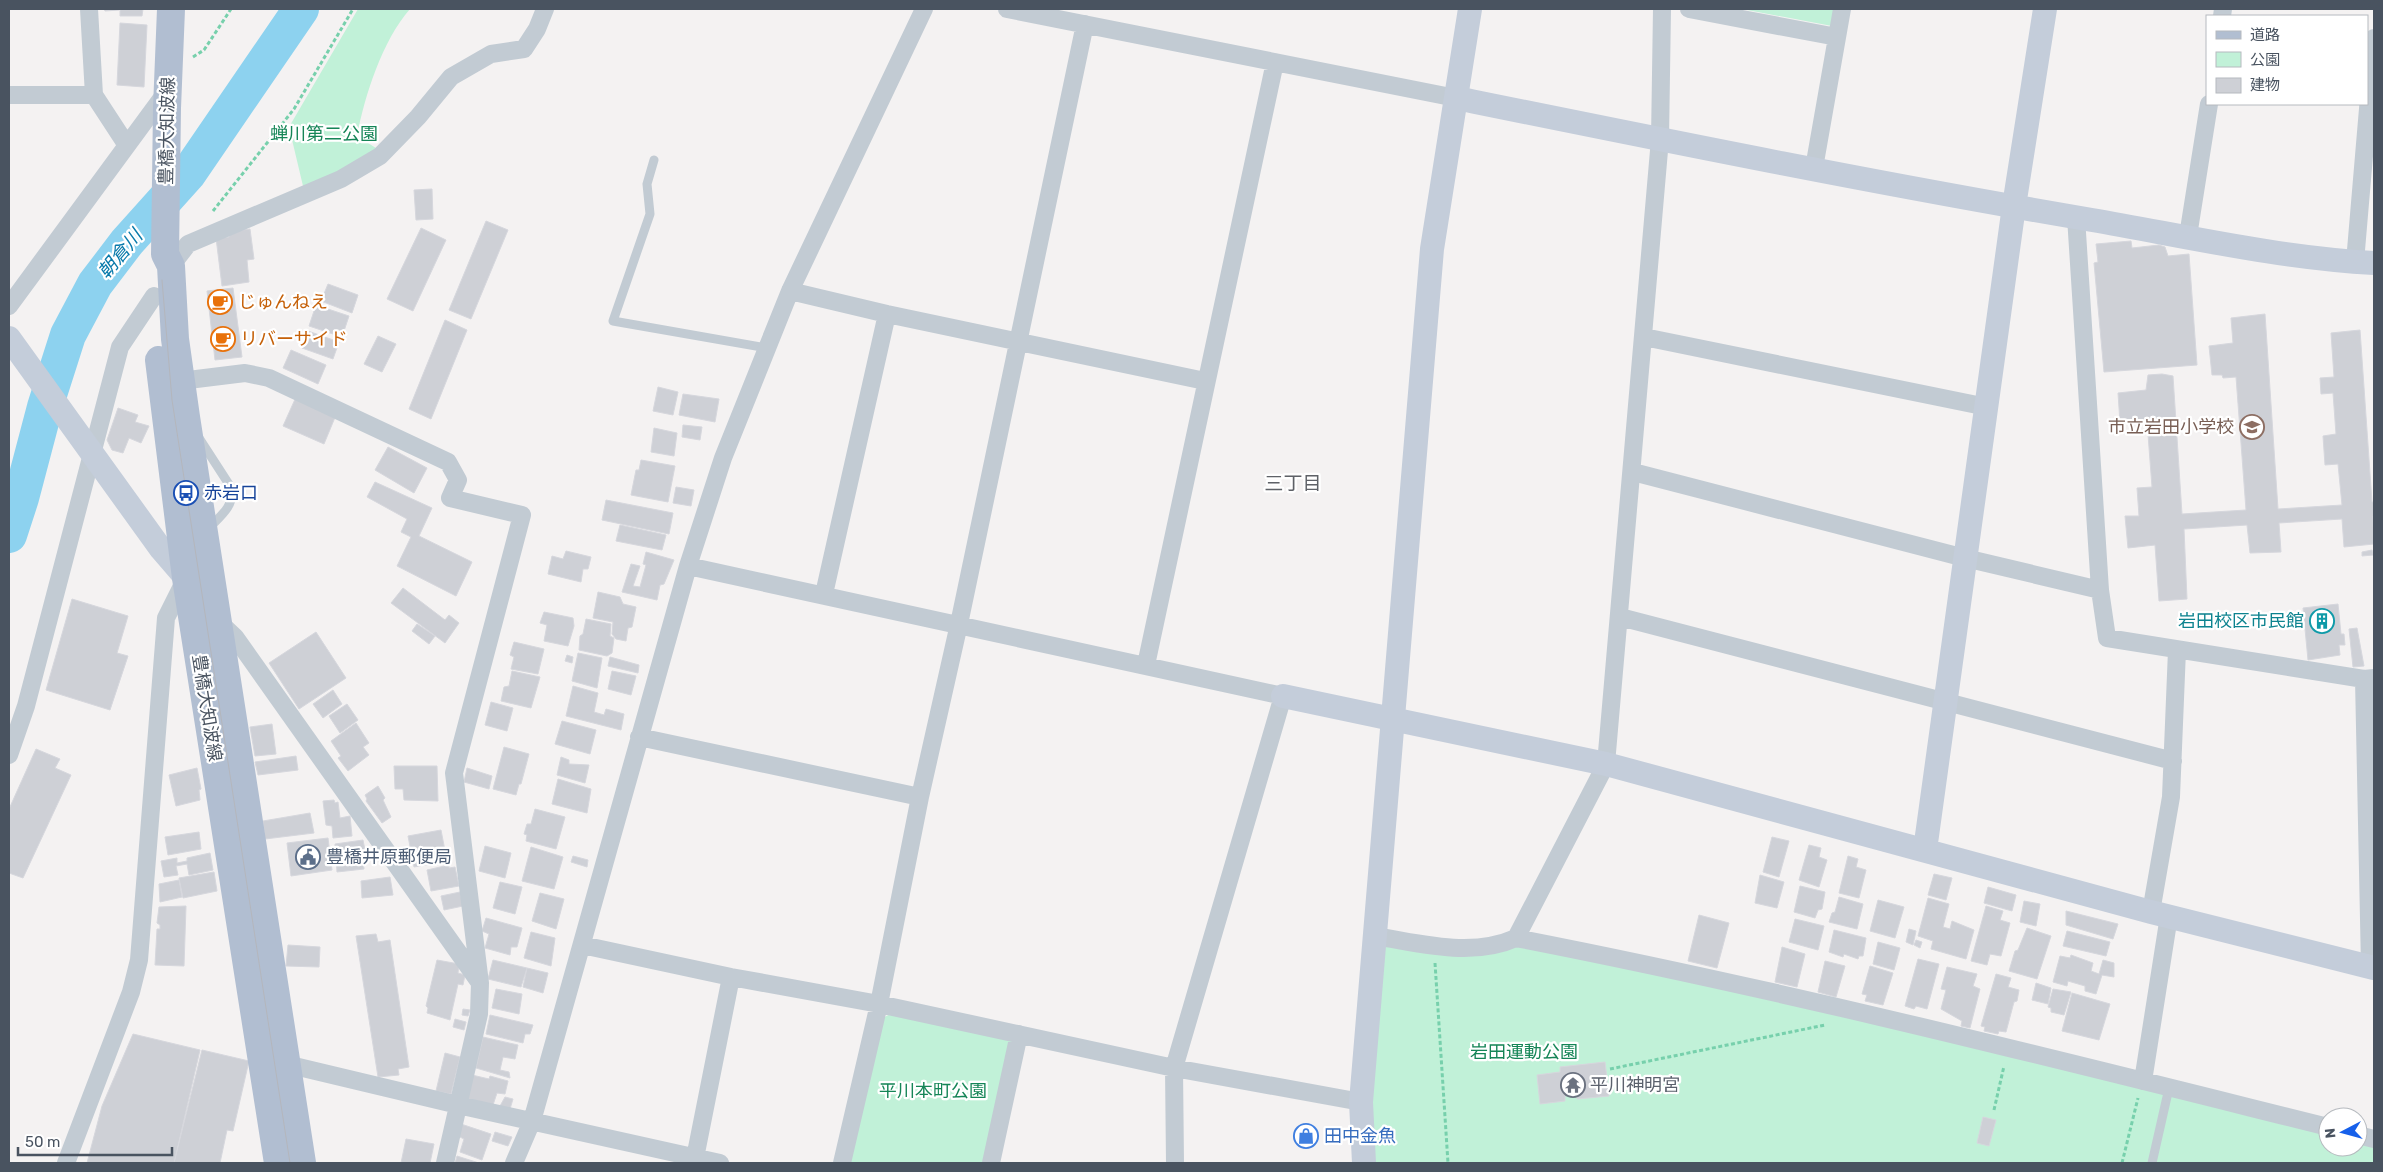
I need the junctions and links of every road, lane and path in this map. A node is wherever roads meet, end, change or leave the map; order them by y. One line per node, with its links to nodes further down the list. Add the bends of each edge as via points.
1 (89, 9): 19 (street)
2 (172, 9): 21 (main road, 豊橋大知波線)
3 (231, 9): 16 (path, via 204,50)
4 (353, 9): 28 (path, via 294,109)
5 (545, 9): 31 (street, via 524,49 491,54 451,77 380,156 341,179 188,244)
6 (924, 9): 33 (street)
7 (1007, 9): 13 (street)
8 (1470, 9): 20 (street)
9 (1662, 9): 23 (street)
10 (1689, 9): 14 (street)
11 (1842, 9): 14 (street)
12 (2045, 9): 27 (street)
13 (1085, 24): 17 (street); 39 (street)
14 (1837, 37): 26 (street)
15 (2374, 38): 32 (street)
16 (193, 57)
17 (1275, 62): 20 (street); 41 (street)
18 (9, 95): 19 (street)
19 (94, 95): 24 (street)
20 (1456, 98): 23 (street); 59 (street, via 1432,250)
21 (167, 99): 24 (street); 31 (main road, 豊橋大知波線)
22 (2209, 105): 30 (street)
23 (1660, 139): 26 (street); 37 (street)
24 (126, 144): 35 (street)
25 (654, 160): 40 (lane, via 647,184 650,214 613,321)
26 (1814, 168): 27 (street)
27 (2014, 206): 29 (street); 43 (street)
28 (211, 214)
29 (2076, 217): 30 (street); 49 (street)
30 (2188, 236): 32 (street, via 2269,252)
31 (168, 260): 34 (main road, 豊橋大知波線, via 155,269); 42 (main road, 豊橋大知波線, via 175,340)
32 (2365, 263)
33 (790, 291): 36 (street); 40 (street)
34 (154, 296): 42 (main road, 豊橋大知波線); 44 (street, via 120,347)
35 (9, 306)
36 (888, 314): 39 (street); 50 (street)
37 (1644, 337): 43 (street); 45 (street)
38 (9, 339): 44 (street)
39 (1017, 342): 41 (street); 53 (street)
40 (767, 348): 47 (street, via 723,458)
41 (1205, 381): 55 (street)
42 (171, 382): 48 (main road, 豊橋大知波線); 52 (main road, 豊橋大知波線, via 186,417); 73 (street, via 245,373 269,378 448,462 458,480 450,498 522,515 454,773)
43 (1986, 407): 46 (street)
44 (90, 450): 48 (street, via 161,549); 61 (street, via 26,706)
45 (1633, 472): 46 (street); 51 (street)
46 (1965, 558): 49 (street); 58 (street)
47 (688, 566): 50 (street); 60 (street)
48 (186, 578): 52 (street); 89 (street, via 166,618 139,960 131,992); 90 (main road, 豊橋大知波線)
49 (2100, 590): 54 (street, via 2107,638)
50 (824, 594): 53 (street)
51 (1620, 617): 58 (street); 63 (street)
52 (216, 619): 73 (street, via 235,637); 78 (main road, 豊橋大知波線)
53 (959, 624): 55 (street); 64 (street)
54 (2177, 650): 56 (street); 62 (street)
55 (1146, 665): 57 (street)
56 (2369, 679): 71 (street)
57 (1283, 696): 59 (street); 79 (street)
58 (1946, 703): 62 (street); 65 (street)
59 (1391, 718): 63 (street); 67 (street)
60 (639, 737): 64 (street); 69 (street)
61 (9, 755)
62 (2173, 761): 66 (street)
63 (1606, 764): 65 (street); 68 (street)
64 (920, 797): 74 (street)
65 (1925, 850): 66 (street)
66 (2160, 914): 71 (street); 81 (street)
67 (1374, 936): 70 (street); 83 (street)
68 (1516, 938): 70 (street, via 1502,944 1453,949); 75 (street, via 1641,962)
69 (582, 945): 72 (street); 86 (street)
70 (1434, 945): 99 (path)
71 (2372, 968)
72 (731, 976): 74 (street); 88 (street)
73 (480, 983): 84 (street, via 479,1014)
74 (879, 1004): 76 (street); 95 (street)
75 (1852, 1011): 77 (street); 80 (path, via 1840,1022)
76 (1019, 1034): 79 (street); 96 (street)
77 (2008, 1048): 81 (street); 85 (path)
78 (286, 1064): 84 (street); 91 (main road, 豊橋大知波線)
79 (1174, 1068): 83 (street); 97 (street)
80 (1610, 1070)
81 (2143, 1081): 82 (street); 100 (path)
82 (2169, 1088): 87 (street); 101 (lane)
83 (1361, 1102): 98 (street)
84 (458, 1105): 86 (street); 92 (street)
85 (1994, 1110)
86 (532, 1121): 88 (street); 93 (street)
87 (2318, 1125)
88 (694, 1160): 94 (street)
89 (66, 1163)
90 (278, 1163)
91 (302, 1163)
92 (445, 1163)
93 (514, 1163)
94 (720, 1163)
95 (842, 1163)
96 (991, 1163)
97 (1175, 1163)
98 (1364, 1163)
99 (1448, 1163)
100 (2122, 1163)
101 (2152, 1163)

